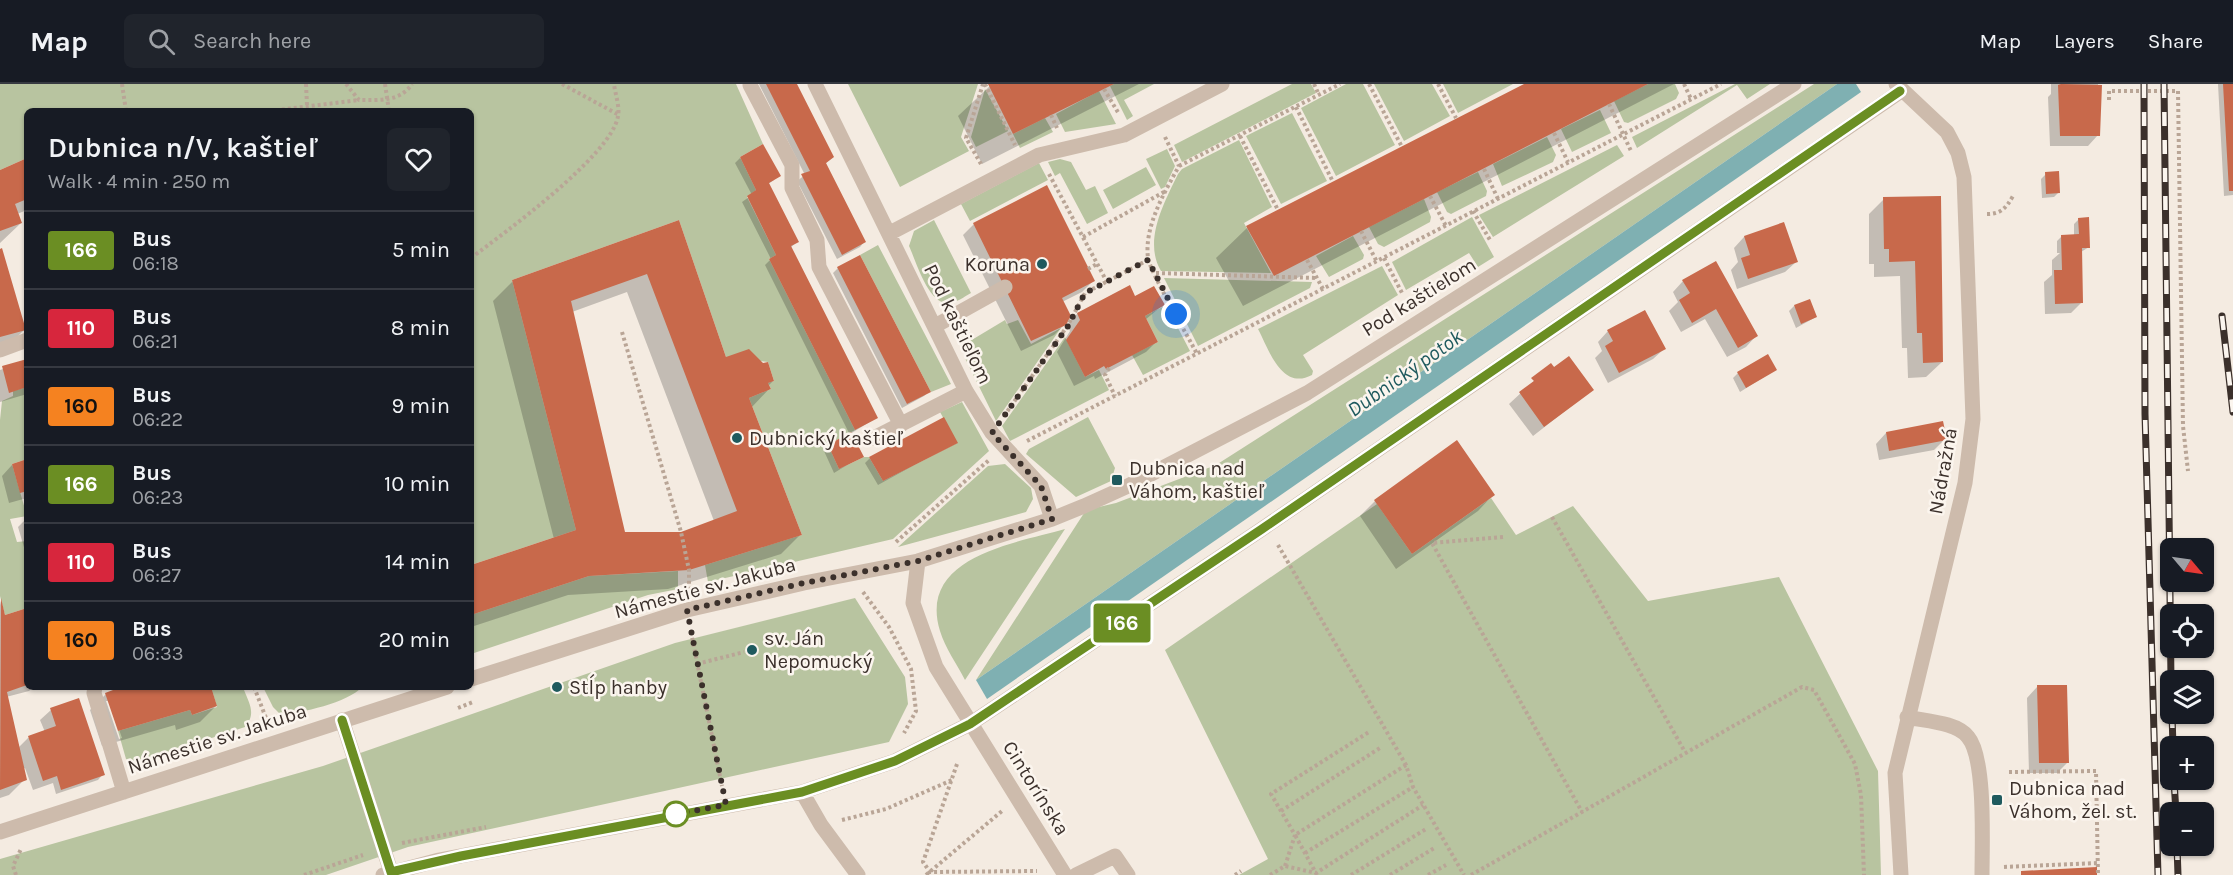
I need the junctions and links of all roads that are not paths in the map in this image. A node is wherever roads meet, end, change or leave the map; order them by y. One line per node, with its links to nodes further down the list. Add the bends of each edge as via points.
1 (815, 84): 6 (street, Pod kaštieľom)
2 (1222, 84): 6 (street, via 1130,133 1039,155)
3 (1794, 84): 14 (street, Pod kaštieľom, via 1307,393 1126,488)
4 (750, 85): 12 (street, via 792,165 792,188 817,240 819,267)
5 (1898, 87): 19 (street, Nádražná, via 1947,132 1964,177 1973,419 1965,483); 21 (street, via 1266,527)
6 (890, 233): 8 (street, Pod kaštieľom)
7 (1005, 287): 8 (street)
8 (935, 326): 11 (street, Pod kaštieľom)
9 (24, 341): 10 (street)
10 (0, 350)
11 (966, 391): 12 (street); 14 (street, Pod kaštieľom, via 992,433 1041,486)
12 (901, 424): 13 (street)
13 (874, 438)
14 (1052, 519): 15 (street, Pod kaštieľom)
15 (918, 561): 16 (street, Námestie sv. Jakuba, via 687,610); 21 (street, Cintorínska, via 914,603 936,667)
16 (474, 678)
17 (94, 690): 22 (street)
18 (437, 690): 20 (street, Námestie sv. Jakuba)
19 (1907, 717): 25 (street, via 1951,726 1968,736 1978,757); 31 (street, Nádražná, via 1895,773)
20 (342, 720): 22 (street, Námestie sv. Jakuba); 26 (street)
21 (970, 724): 23 (street, via 895,761); 28 (street, Cintorínska)
22 (124, 792): 24 (street, Námestie sv. Jakuba)
23 (802, 792): 26 (street); 27 (street)
24 (0, 832)
25 (1982, 872)
26 (387, 873)
27 (858, 875)
28 (1065, 875)
29 (1076, 875): 30 (street, via 1115,855)
30 (1128, 875)
31 (1901, 875)

